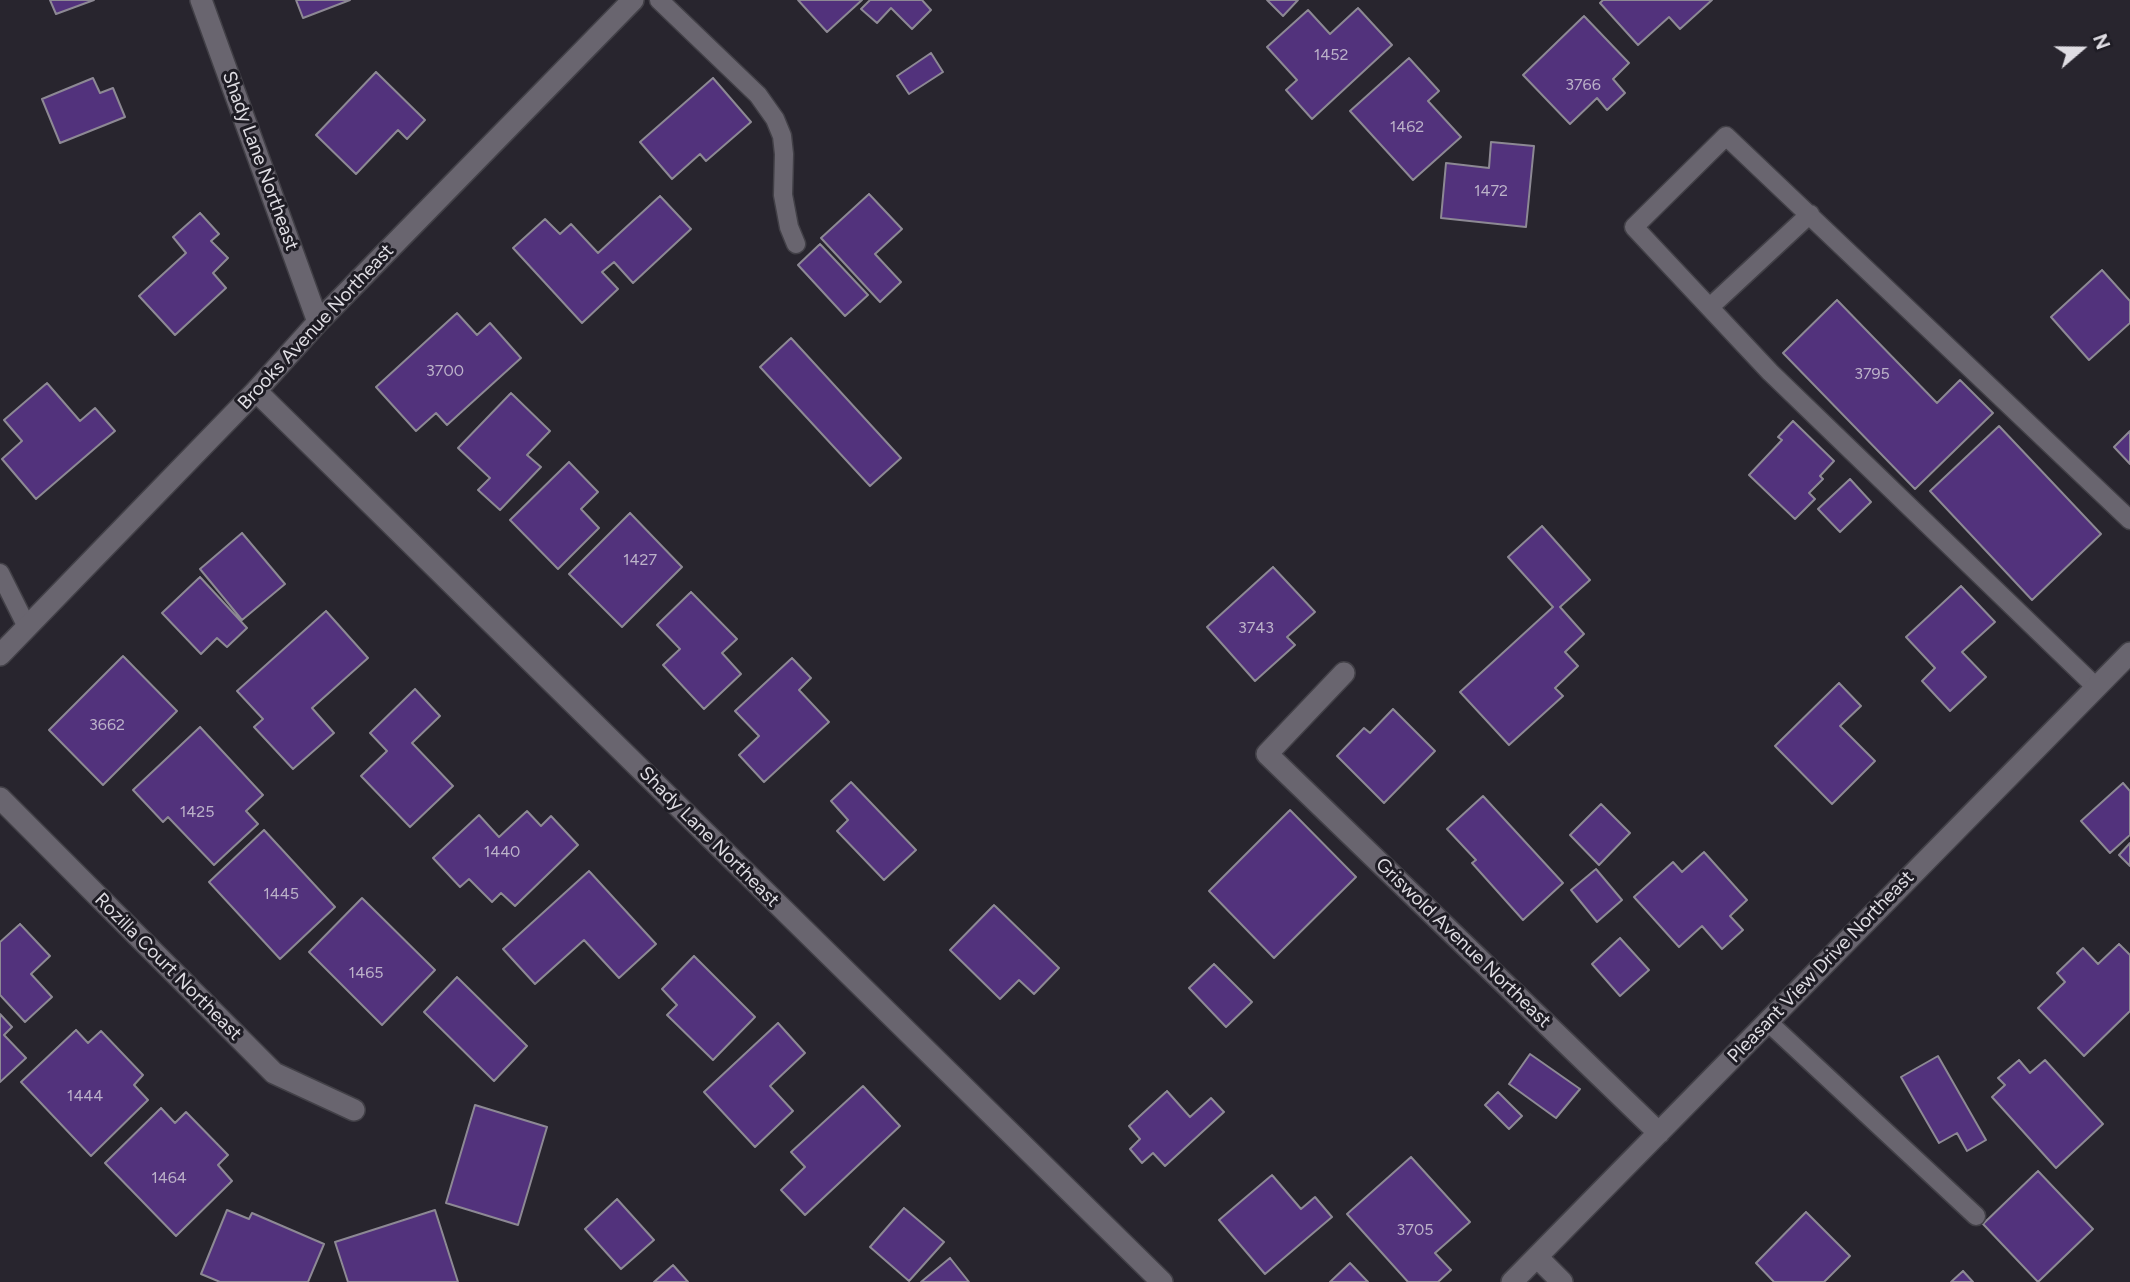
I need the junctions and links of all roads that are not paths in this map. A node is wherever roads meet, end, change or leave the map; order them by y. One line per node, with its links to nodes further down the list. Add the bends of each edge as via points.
1 (201, 0): 7 (street, Shady Lane Northeast)
2 (633, 0): 7 (street, Brooks Avenue Northeast)
3 (659, 0): 5 (lane, via 758,95 775,119 784,154 783,195)
4 (1810, 214): 6 (lane); 6 (lane, via 1726,136 1634,227); 9 (lane)
5 (796, 244)
6 (1710, 307): 15 (lane, via 1770,372)
7 (318, 322): 8 (street, Brooks Avenue Northeast)
8 (256, 391): 11 (street, Brooks Avenue Northeast); 22 (street, Shady Lane Northeast)
9 (2130, 520)
10 (0, 573): 11 (lane)
11 (27, 627): 13 (street, Brooks Avenue Northeast)
12 (2130, 653): 15 (street, Pleasant View Drive Northeast)
13 (0, 655)
14 (1344, 673): 19 (street, Griswold Avenue Northeast, via 1267,754)
15 (2096, 687): 17 (street, Pleasant View Drive Northeast)
16 (0, 799): 18 (street, Rozilla Court Northeast, via 274,1073)
17 (1768, 1022): 19 (street, Pleasant View Drive Northeast); 20 (lane)
18 (354, 1110)
19 (1659, 1133): 21 (street, Pleasant View Drive Northeast)
20 (1976, 1216)
21 (1537, 1257): 23 (street, Pleasant View Drive Northeast); 24 (street)
22 (1162, 1282)
23 (1512, 1282)
24 (1562, 1282)

